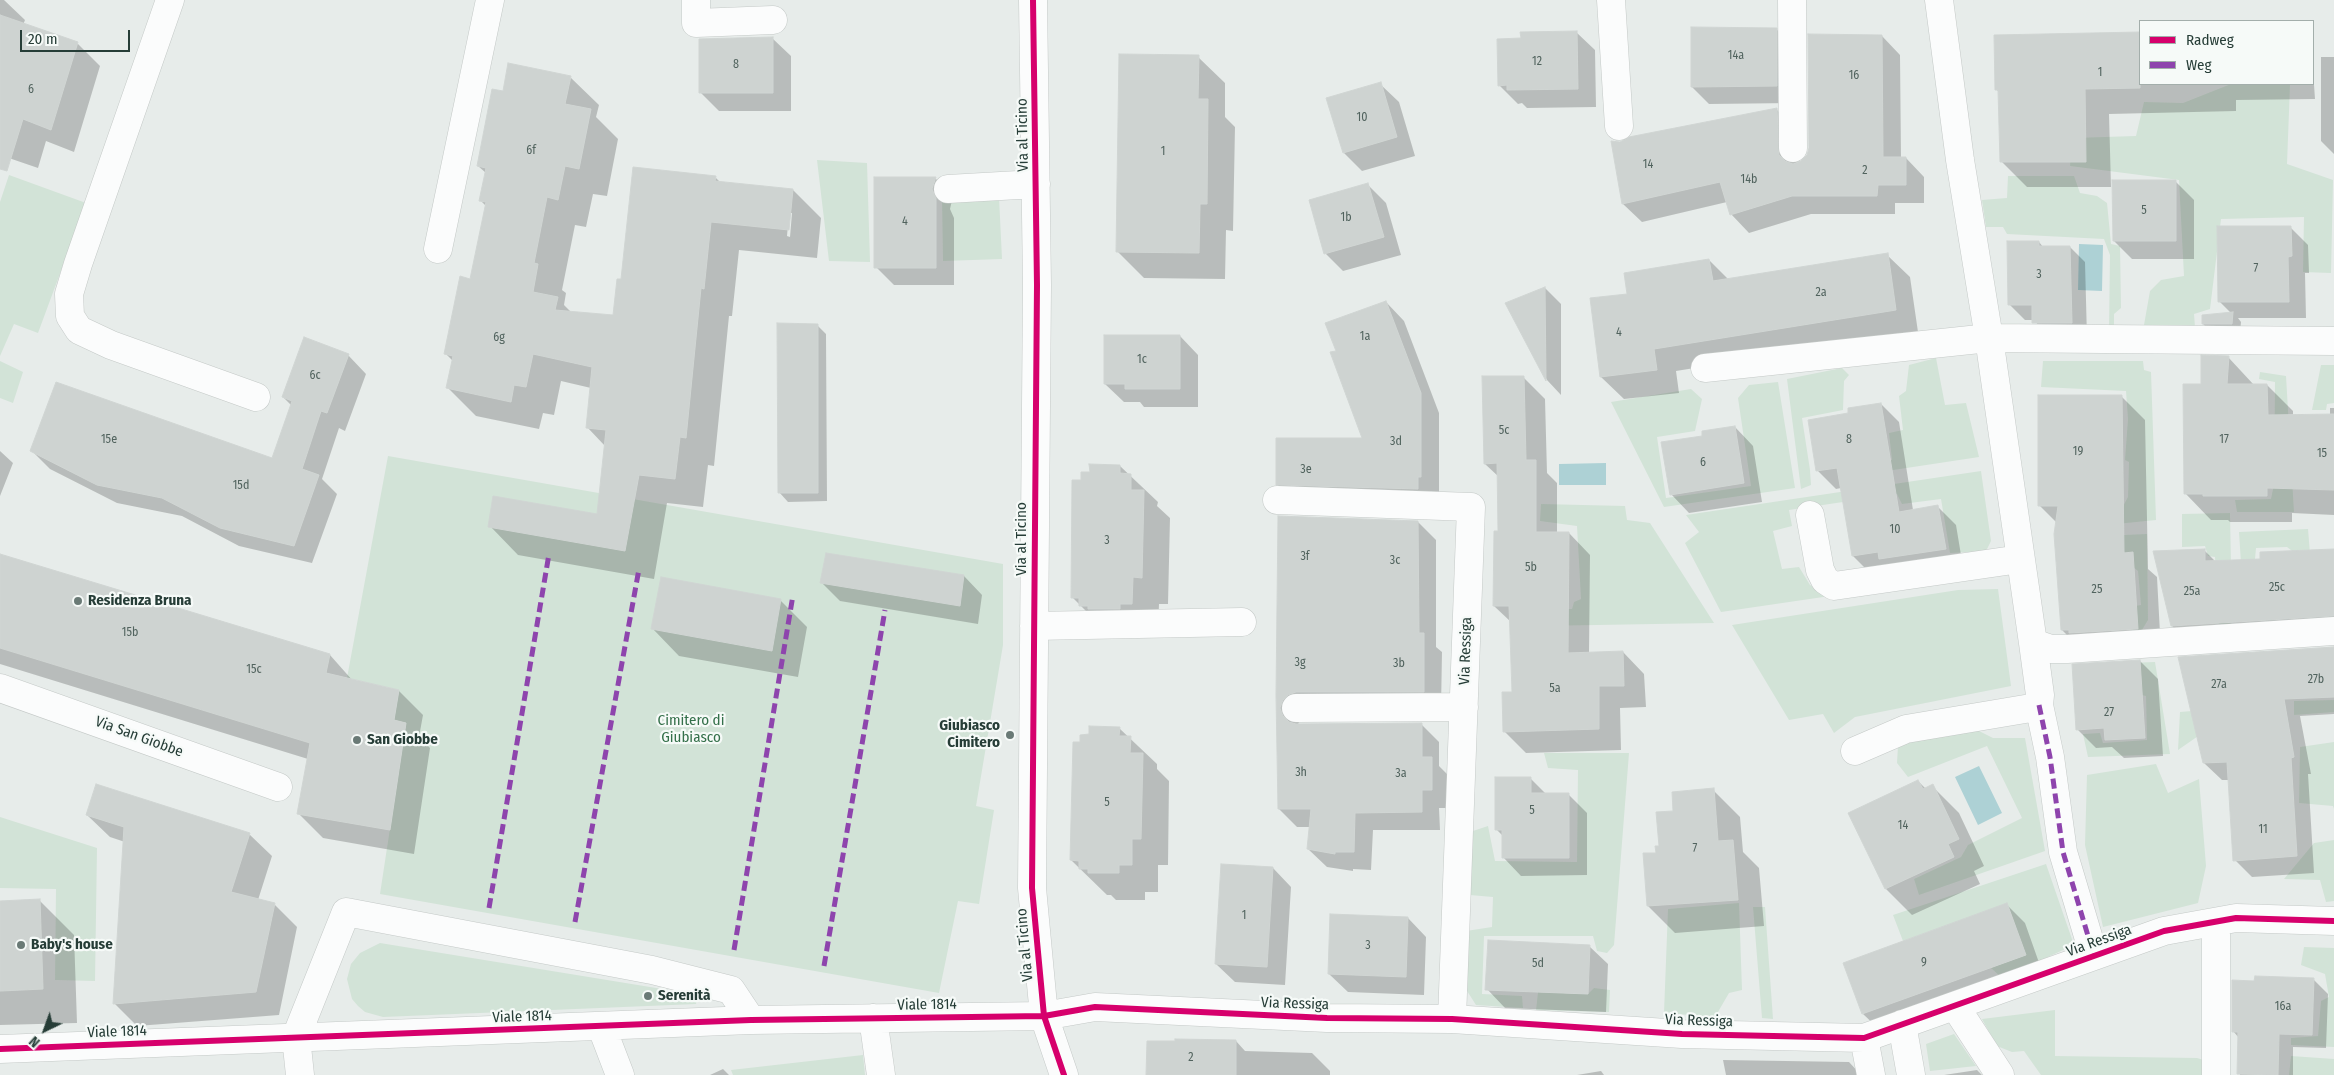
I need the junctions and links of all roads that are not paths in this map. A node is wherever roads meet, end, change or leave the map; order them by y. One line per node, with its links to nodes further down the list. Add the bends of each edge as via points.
1 (170, 0): 17 (street, via 78,264 69,294 70,316 79,330 111,345)
2 (490, 0): 13 (street)
3 (696, 0): 8 (street, via 696,23)
4 (1034, 0): 11 (street, Via al Ticino)
5 (1611, 0): 9 (street)
6 (1792, 0): 10 (street)
7 (1939, 0): 14 (street, via 1960,160)
8 (773, 20)
9 (1619, 126)
10 (1793, 148)
11 (1036, 184): 12 (street); 22 (street, Via al Ticino)
12 (948, 189)
13 (438, 249)
14 (1989, 338): 15 (street); 16 (street); 20 (street)
15 (2334, 341)
16 (1705, 368)
17 (256, 397)
18 (1276, 500): 27 (street, Via Ressiga, via 1471,507)
19 (1810, 515): 20 (street, via 1820,570 1825,580 1834,586)
20 (2020, 559): 24 (street)
21 (1242, 622): 22 (street)
22 (1034, 626): 35 (street, Via al Ticino, via 1032,888)
23 (2334, 631): 24 (street, via 2067,649 2051,649)
24 (2033, 643): 26 (street, via 2040,695)
25 (0, 688): 30 (street, Via San Giobbe)
26 (2038, 705): 29 (street, via 1906,729); 33 (street, via 2050,757 2063,852)
27 (1464, 707): 28 (street); 37 (street, Via Ressiga)
28 (1296, 708)
29 (1855, 751)
30 (278, 786)
31 (2334, 921): 32 (street, Via Ressiga, via 2236,918)
32 (2216, 922): 33 (street, Via Ressiga, via 2164,931); 51 (street)
33 (2094, 956): 34 (street, Via Ressiga)
34 (1955, 1006): 39 (street, Via Ressiga); 50 (street)
35 (1044, 1016): 36 (street, Viale 1814); 37 (street, Via Ressiga, via 1095,1007 1327,1018); 47 (street, Via al Ticino)
36 (873, 1018): 38 (street, Viale 1814); 46 (street)
37 (1452, 1019): 42 (street, Via Ressiga, via 1682,1034)
38 (751, 1020): 40 (street, Viale 1814); 41 (street, via 731,990 652,970 346,912)
39 (1902, 1024): 42 (street, Via Ressiga); 49 (street)
40 (602, 1028): 41 (street, Viale 1814); 45 (street)
41 (296, 1037): 43 (street, Viale 1814); 44 (street)
42 (1864, 1038): 48 (street)
43 (0, 1050)
44 (300, 1075)
45 (620, 1075)
46 (881, 1075)
47 (1064, 1075)
48 (1871, 1075)
49 (1911, 1075)
50 (2000, 1075)
51 (2216, 1075)

